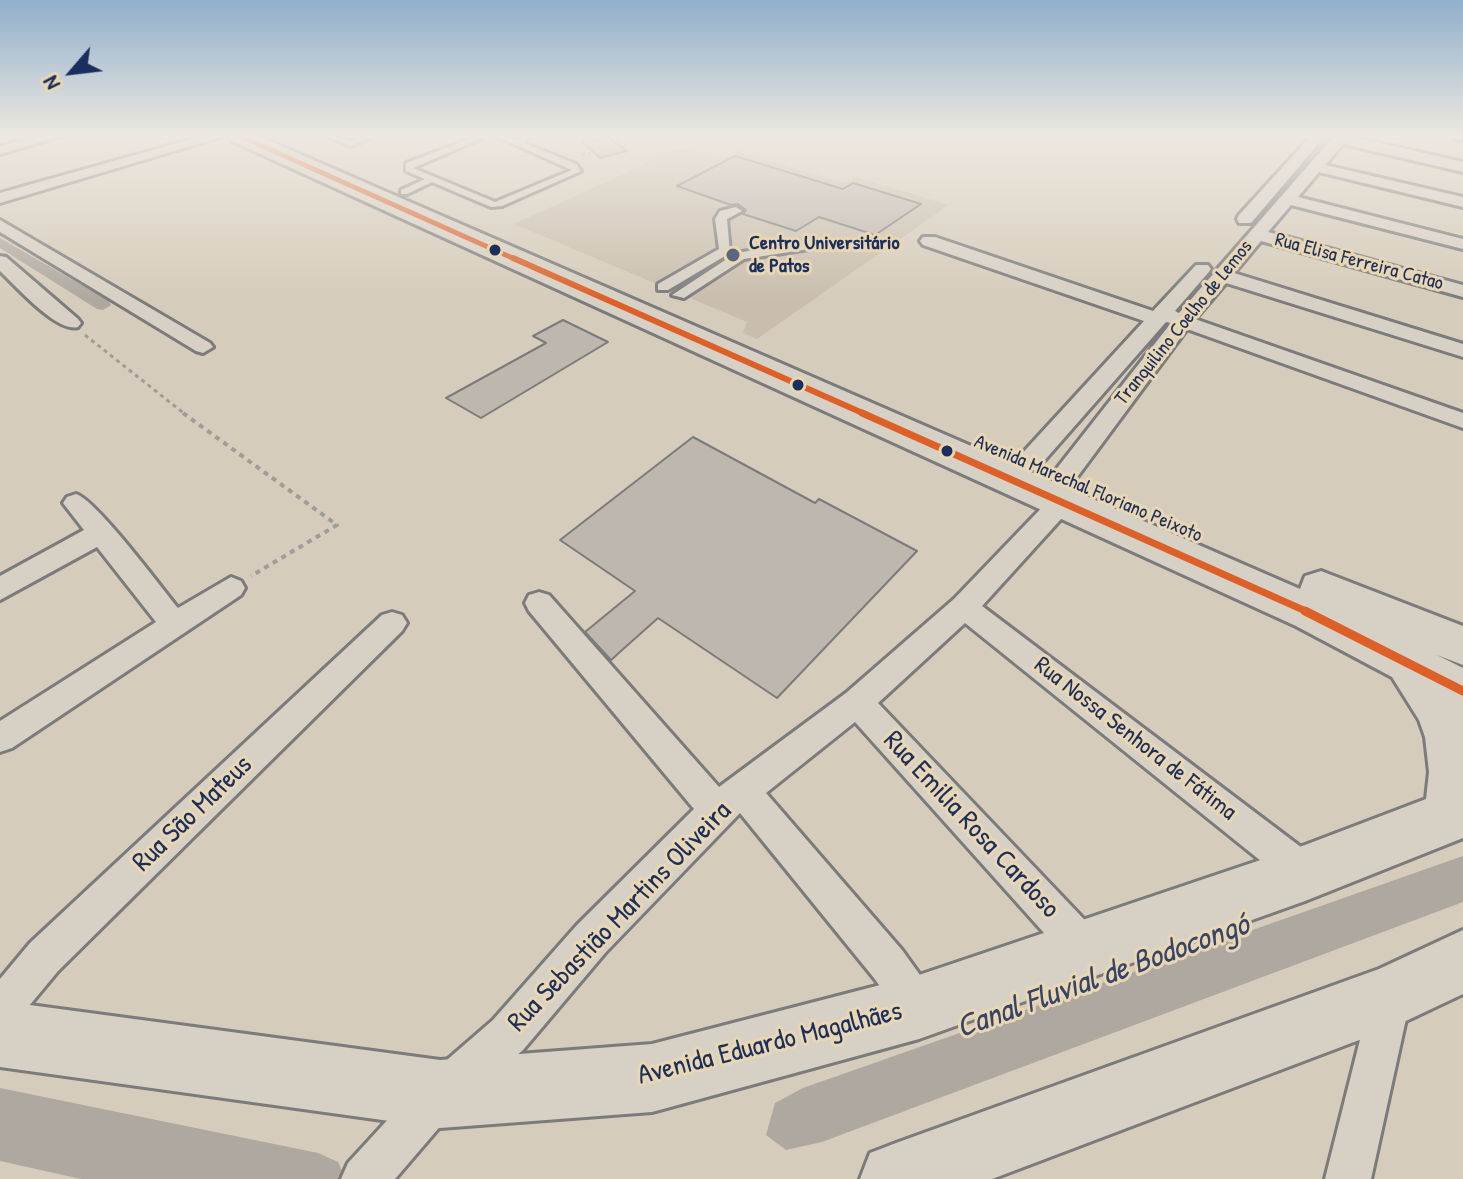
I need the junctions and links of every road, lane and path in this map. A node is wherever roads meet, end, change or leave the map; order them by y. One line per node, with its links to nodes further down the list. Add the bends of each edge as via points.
1 (24, 191): 9 (street)
2 (368, 191): 30 (main road, Avenida Marechal Floriano Peixoto)
3 (428, 191): 29 (main road, Avenida Marechal Floriano Peixoto)
4 (437, 191): 5 (lane, via 494,205)
5 (532, 191)
6 (1277, 191): 19 (street, Tranquilino Coelho de Lemos)
7 (1296, 191): 10 (street, Tranquilino Coelho de Lemos)
8 (1417, 191): 11 (street)
9 (0, 198)
10 (1289, 200): 14 (street, Tranquilino Coelho de Lemos); 17 (street)
11 (1463, 202)
12 (736, 211): 20 (street, via 721,219 726,250)
13 (0, 225): 26 (street)
14 (1256, 234): 19 (street, Tranquilino Coelho de Lemos); 21 (street, Rua Elisa Ferreira Catao)
15 (929, 241): 23 (street)
16 (818, 244): 22 (street, via 740,256)
17 (1463, 244)
18 (0, 261): 25 (street)
19 (1220, 266): 23 (street, Tranquilino Coelho de Lemos); 24 (street, Tranquilino Coelho de Lemos); 27 (street)
20 (663, 287)
21 (1463, 291)
22 (679, 295)
23 (1159, 316): 24 (street); 29 (street, Tranquilino Coelho de Lemos)
24 (1183, 321): 28 (street); 30 (street, Tranquilino Coelho de Lemos)
25 (71, 323): 33 (path, via 167,402 337,525)
26 (203, 347)
27 (1463, 351)
28 (1463, 421)
29 (1027, 464): 30 (main road, Avenida Marechal Floriano Peixoto)
30 (1062, 490): 36 (street, Rua Sebastião Martins Oliveira); 39 (main road, Avenida Marechal Floriano Peixoto); 40 (main road, Avenida Marechal Floriano Peixoto)
31 (76, 503): 32 (street)
32 (102, 532): 34 (street); 37 (street)
33 (231, 588): 37 (street)
34 (0, 589)
35 (539, 603): 44 (street)
36 (964, 607): 42 (street, Rua Sebastião Martins Oliveira); 46 (street, Rua Nossa Senhora de Fátima)
37 (174, 623): 43 (street)
38 (392, 623): 51 (street, Rua São Mateus, via 44,957)
39 (1463, 646)
40 (1405, 660): 41 (main road, Avenida Marechal Floriano Peixoto); 45 (main road, via 1445,714 1458,745)
41 (1463, 691)
42 (857, 702): 44 (street, Rua Sebastião Martins Oliveira); 47 (street, Rua Emilia Rosa Cardoso)
43 (0, 738)
44 (730, 800): 50 (street, via 888,964); 53 (street, Rua Sebastião Martins Oliveira, via 591,939 508,1035)
45 (1457, 814): 46 (main road, Avenida Eduardo Magalhães)
46 (1305, 873): 47 (main road, Avenida Eduardo Magalhães)
47 (1085, 949): 50 (main road, Avenida Eduardo Magalhães)
48 (1463, 961): 49 (main road)
49 (1391, 996): 55 (main road); 56 (street)
50 (919, 1007): 53 (main road, Avenida Eduardo Magalhães, via 652,1078)
51 (0, 1010)
52 (0, 1034): 53 (main road, Avenida Eduardo Magalhães)
53 (440, 1094): 54 (street, Rua Sebastião Martins Oliveira)
54 (364, 1179)
55 (896, 1179)
56 (1348, 1179)

